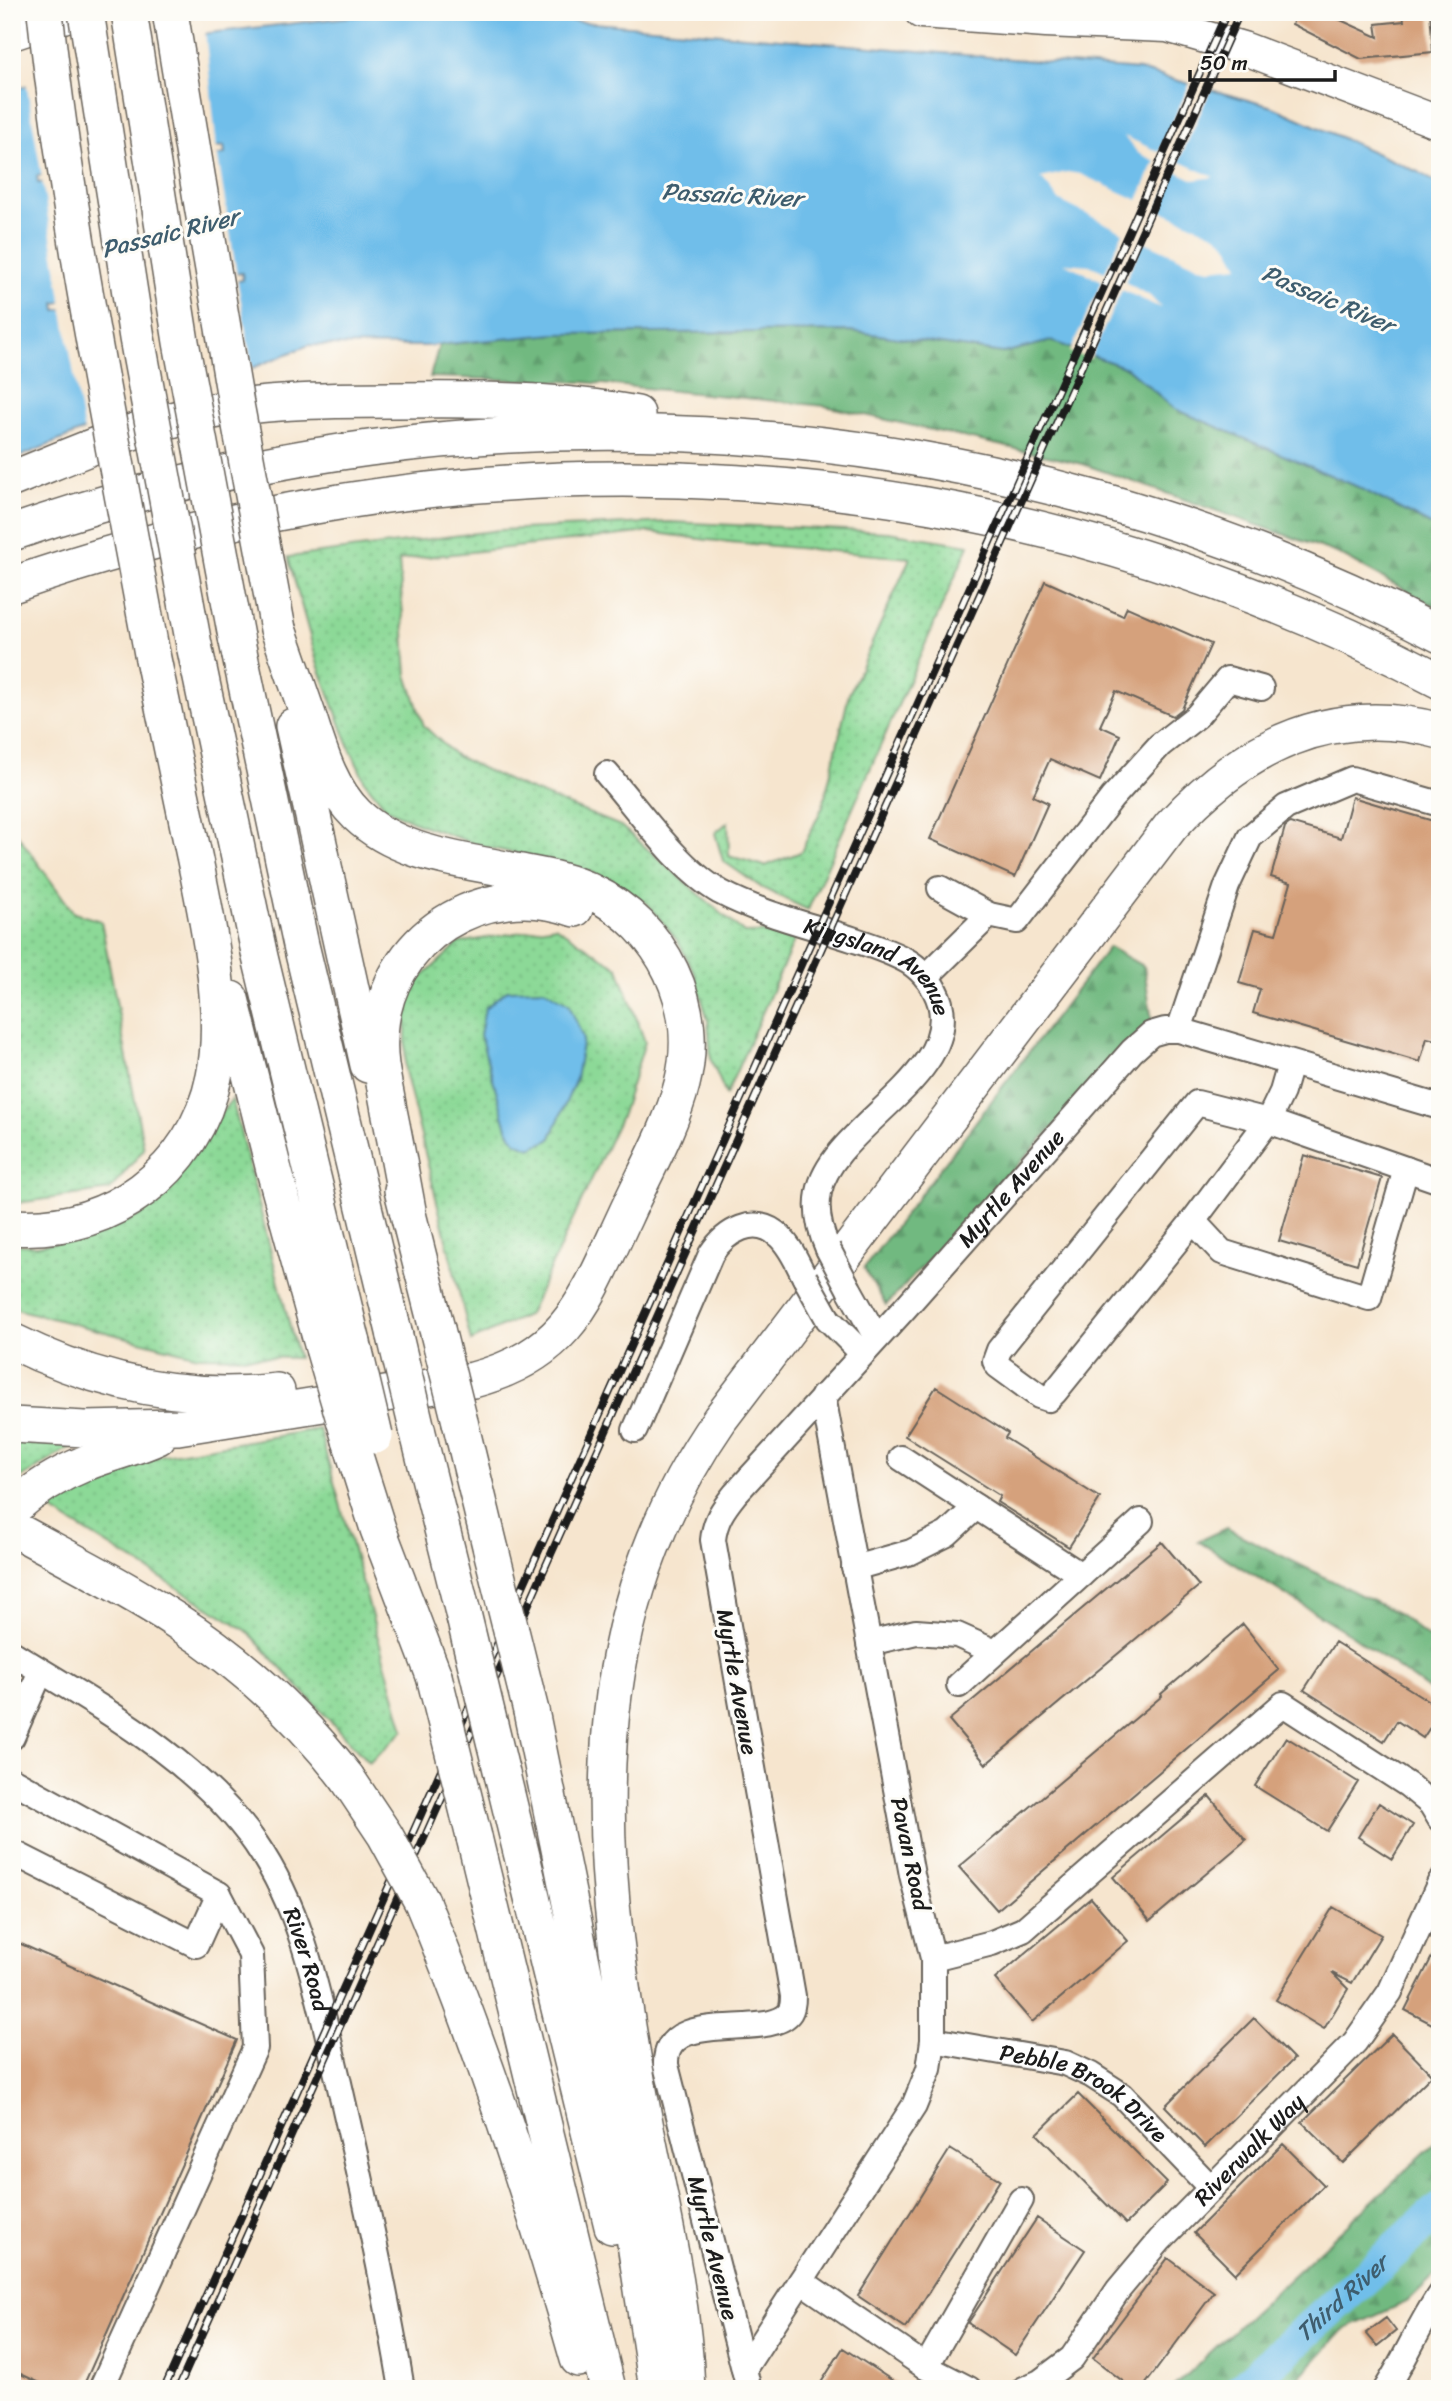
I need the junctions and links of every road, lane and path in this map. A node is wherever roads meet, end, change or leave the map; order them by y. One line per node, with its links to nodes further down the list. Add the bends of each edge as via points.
1 (36, 12): 11 (highway, bridge)
2 (45, 12): 11 (highway, bridge)
3 (78, 12): 10 (main road)
4 (86, 12): 41 (highway, bridge, via 137,338 194,645)
5 (129, 12): 78 (highway, bridge, via 183,355 236,637 304,957)
6 (170, 12): 13 (highway)
7 (190, 12): 13 (highway)
8 (921, 12): 9 (main road)
9 (1046, 17): 12 (main road, via 1167,26 1202,35)
10 (12, 34)
11 (51, 71): 27 (highway, bridge, via 92,332)
12 (1440, 123)
13 (201, 199): 20 (highway, bridge)
14 (726, 435): 15 (highway, bridge, via 620,411 538,403 339,401 189,416 142,429); 16 (highway, via 549,432 363,448 186,481); 21 (highway, via 927,460 1098,499 1269,557)
15 (12, 479)
16 (12, 533)
17 (171, 538): 18 (highway); 19 (highway); 22 (highway, via 326,505 498,483 663,478 803,486 976,514 1147,558 1280,606)
18 (12, 585)
19 (12, 604)
20 (278, 629): 37 (highway, via 282,673 354,1006); 46 (highway, via 328,771 355,813 411,848 572,884 623,910 649,936 677,982 686,1024 685,1068 672,1113 588,1295 562,1331 530,1358 473,1380)
21 (1440, 635)
22 (1440, 681)
23 (1261, 688): 29 (street, via 1228,679 1197,716 1160,745 1112,798 1017,921)
24 (1440, 730): 80 (highway, via 1377,721 1328,727 1250,757 1200,795 1171,826 720,1419 665,1514 634,1594 616,1671 608,1746 608,1842 621,1984 678,2298)
25 (607, 774): 30 (street, Kingsland Avenue, via 682,861 718,890 897,956)
26 (1440, 804): 31 (street, via 1352,779 1286,807 1250,836 1227,886)
27 (200, 884): 39 (highway, via 218,1037 215,1074 196,1129 164,1171 120,1204 70,1223); 41 (highway, via 277,1181)
28 (940, 888): 29 (street)
29 (989, 915): 30 (street)
30 (926, 977): 42 (street, Kingsland Avenue, bridge, via 941,1007 937,1044 911,1079 829,1167 820,1190 820,1227)
31 (1179, 1030): 32 (street); 42 (street, Myrtle Avenue, via 1151,1034 1132,1051)
32 (1290, 1064): 33 (street); 34 (street)
33 (1440, 1107)
34 (1268, 1121): 35 (street); 38 (street); 38 (street, via 1197,1103 999,1350 998,1366 1048,1399)
35 (1406, 1169): 36 (street); 38 (street, via 1369,1298 1222,1252)
36 (1440, 1181)
37 (408, 1210): 40 (highway, via 382,1074 380,1036 392,987 409,957 446,921 504,900 535,899 565,905 609,927 641,962 656,989 664,1019 664,1062 652,1102 567,1282 546,1315 528,1332 507,1346 469,1360 235,1394 122,1382); 79 (highway, bridge, via 531,1711 623,2165)
38 (1193, 1222)
39 (12, 1227)
40 (12, 1341)
41 (338, 1345): 77 (highway, bridge, via 434,1675)
42 (869, 1345): 43 (street, Myrtle Avenue); 48 (street, bridge, via 828,1319 778,1235 766,1227 741,1227 720,1240 711,1254)
43 (823, 1396): 53 (street, Pavan Road); 73 (street, Myrtle Avenue, via 734,1494 720,1513 713,1539 793,2004 778,2021 700,2029 677,2039 666,2055)
44 (12, 1408): 47 (highway)
45 (12, 1425): 47 (highway)
46 (178, 1427): 47 (highway); 52 (highway, via 62,1474 34,1491)
47 (115, 1429)
48 (635, 1430)
49 (901, 1458): 50 (street)
50 (976, 1507): 53 (street, via 947,1534 911,1552); 54 (street)
51 (1141, 1521): 54 (street)
52 (13, 1522): 76 (highway, bridge, via 205,1640 286,1709 347,1778 385,1835 422,1902 467,2015 517,2159)
53 (855, 1568): 55 (street, Pavan Road)
54 (1081, 1576): 56 (street)
55 (869, 1643): 56 (street, via 916,1632 957,1635); 66 (street, Pavan Road, via 912,1875)
56 (995, 1652): 59 (street)
57 (12, 1653): 58 (street, River Road)
58 (41, 1671): 60 (street); 75 (street, River Road, via 170,1754 228,1810 277,1877 313,1973 370,2216)
59 (959, 1685)
60 (12, 1737)
61 (12, 1780): 65 (street)
62 (1440, 1819): 66 (street, via 1431,1804 1408,1785 1283,1704 1023,1930)
63 (12, 1852): 65 (street, via 195,1945)
64 (1440, 1882): 68 (street, Riverwalk Way, via 1390,1992 1355,2042)
65 (219, 1894): 74 (street, via 251,1955 255,2048)
66 (933, 1958): 67 (street, Pavan Road)
67 (933, 2040): 68 (street, Pebble Brook Drive, via 1065,2063 1091,2075 1122,2095); 70 (street, Pavan Road, via 929,2069 914,2106)
68 (1211, 2188): 82 (street, Riverwalk Way, via 1118,2290 1072,2358)
69 (1021, 2200): 72 (street)
70 (801, 2281): 72 (street); 73 (street, Pavan Road)
71 (1440, 2294): 83 (street)
72 (926, 2367): 81 (street)
73 (747, 2379)
74 (101, 2389)
75 (402, 2389)
76 (587, 2389)
77 (608, 2389)
78 (652, 2389)
79 (657, 2389)
80 (687, 2389)
81 (969, 2389)
82 (1024, 2389)
83 (1386, 2389)

